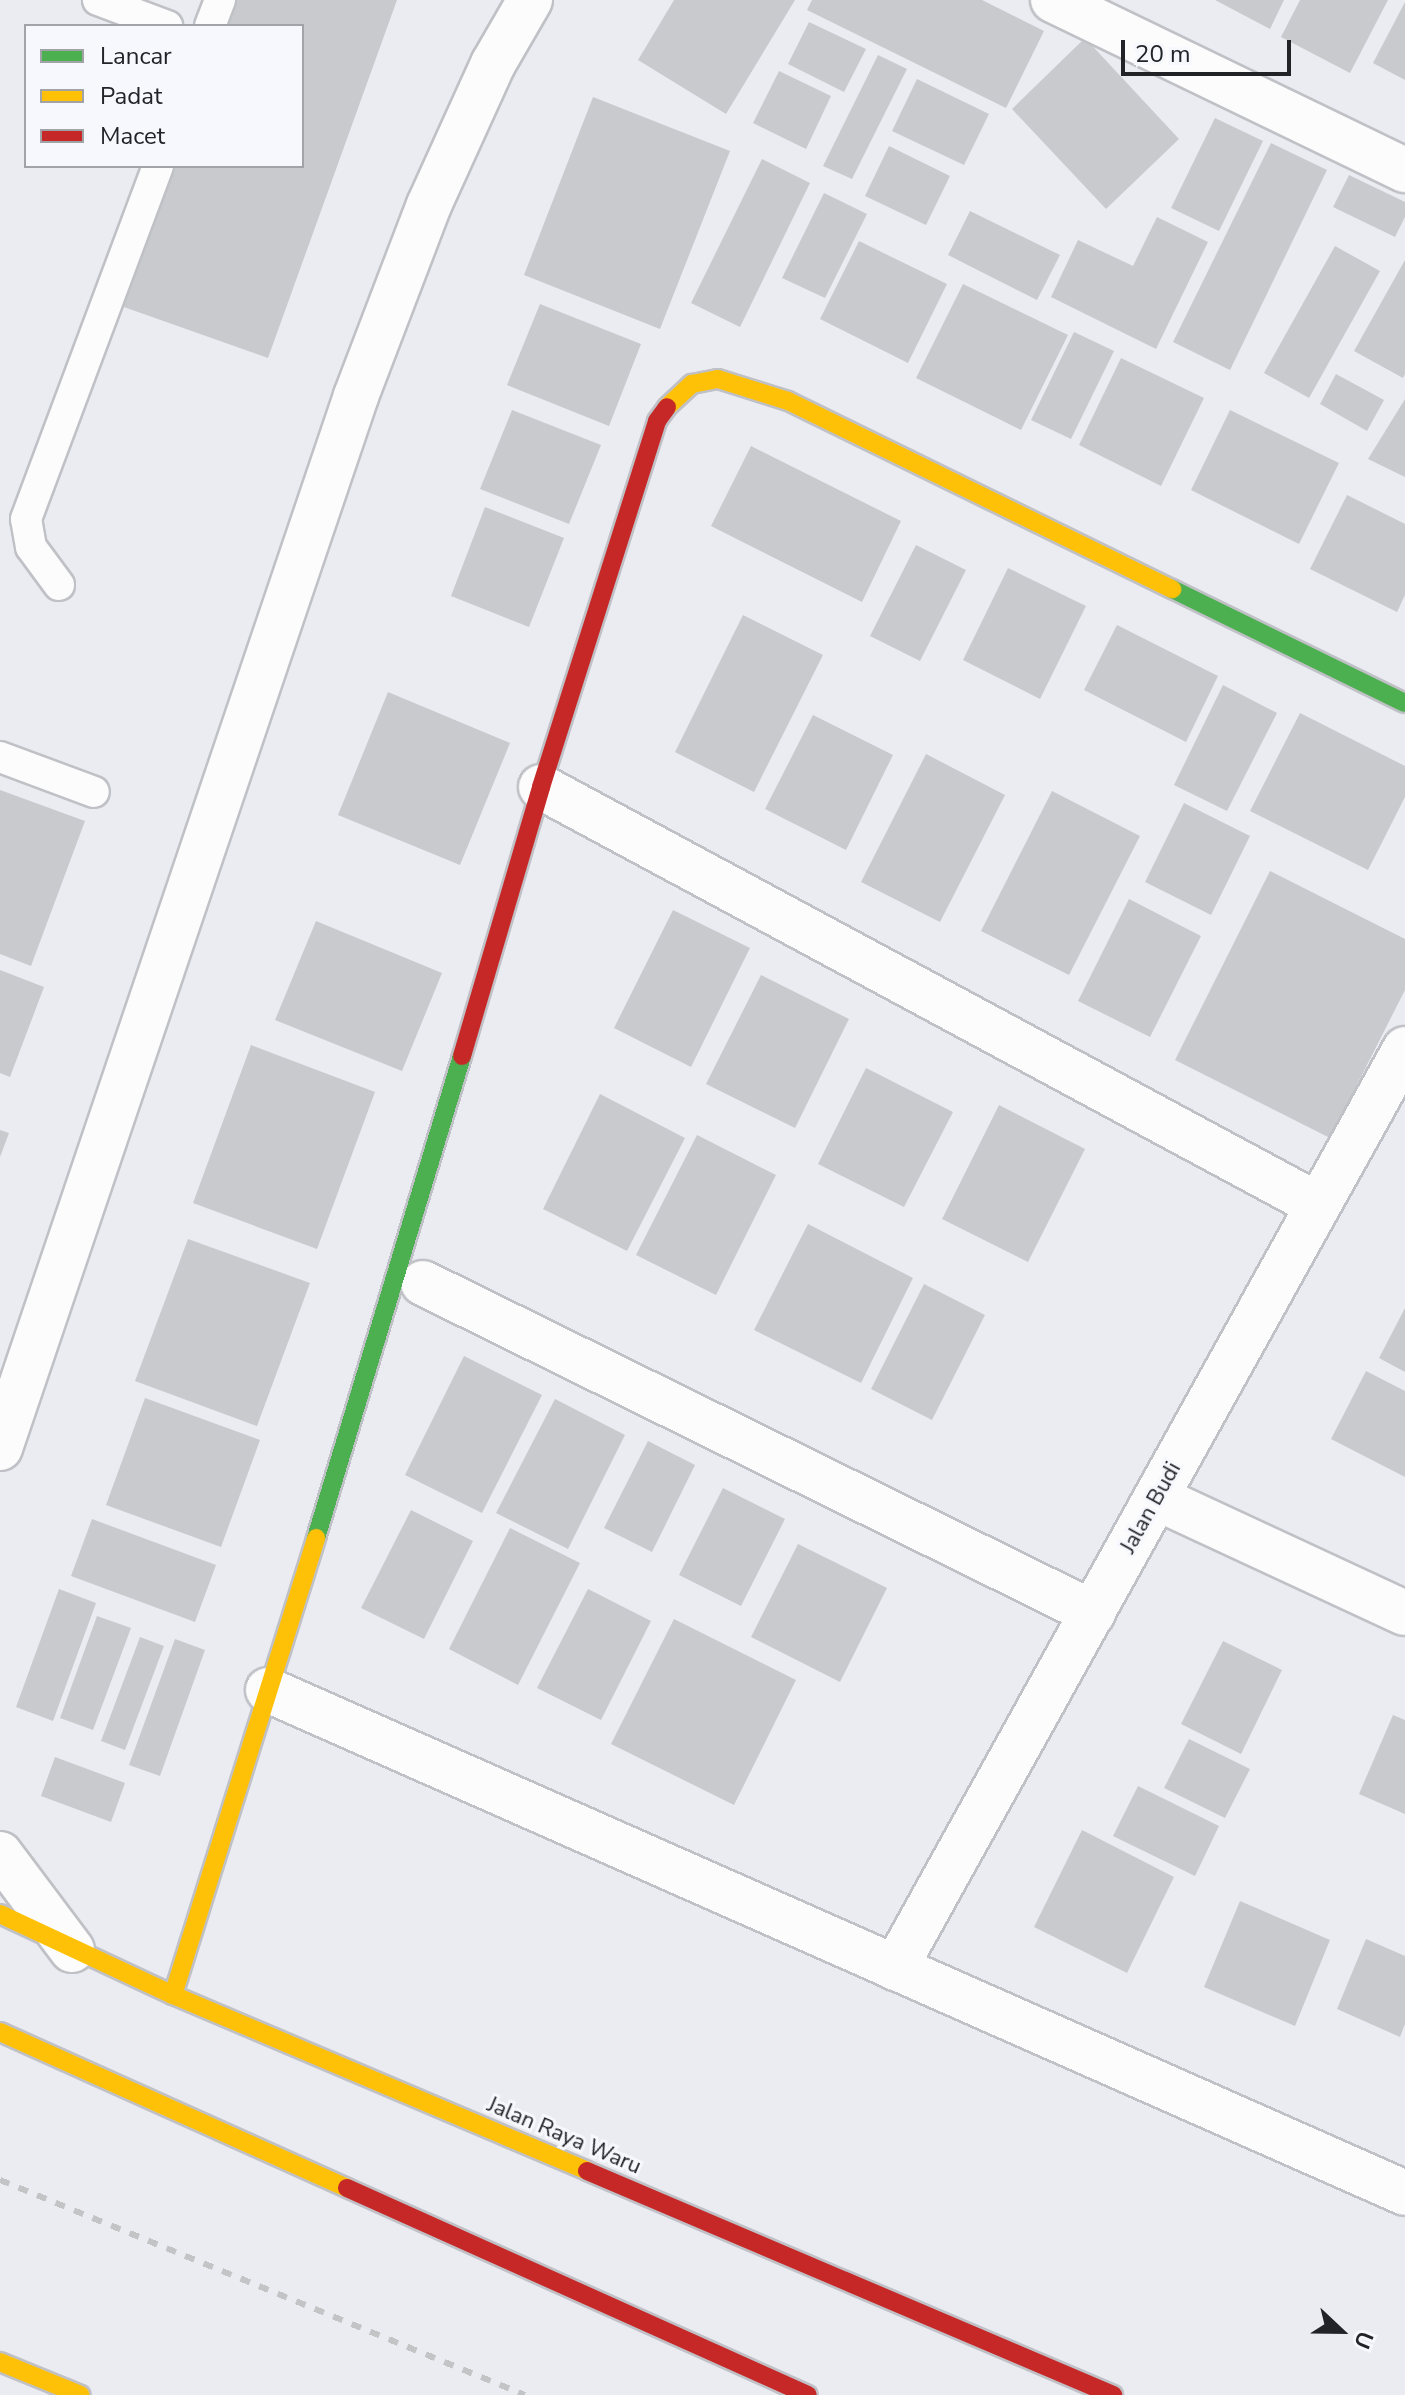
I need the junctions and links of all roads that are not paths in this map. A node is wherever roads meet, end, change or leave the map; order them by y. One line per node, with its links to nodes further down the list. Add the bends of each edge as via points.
1 (98, 0): 5 (lane)
2 (220, 0): 6 (lane)
3 (530, 0): 17 (street, via 493,64 429,205 356,396)
4 (1053, 0): 8 (street)
5 (162, 24)
6 (211, 24)
7 (157, 168): 9 (lane, via 26,519 31,547)
8 (1405, 170)
9 (59, 585)
10 (1405, 703): 12 (main road, via 788,401 718,379 692,384 657,421)
11 (0, 757): 13 (lane)
12 (541, 787): 15 (street); 21 (main road, via 399,1272)
13 (94, 792)
14 (1405, 1049): 15 (street, Jalan Budi)
15 (1318, 1205): 18 (street, Jalan Budi)
16 (423, 1283): 19 (street)
17 (0, 1448)
18 (1157, 1498): 19 (street, Jalan Budi); 20 (street)
19 (1093, 1613): 25 (street, Jalan Budi)
20 (1405, 1613)
21 (268, 1690): 25 (street); 26 (main road)
22 (0, 1854): 24 (street)
23 (0, 1914): 24 (main road, Jalan Raya Waru)
24 (72, 1950): 26 (main road, Jalan Raya Waru)
25 (895, 1968): 28 (street)
26 (173, 1995): 32 (main road, Jalan Raya Waru)
27 (0, 2032): 31 (main road)
28 (1405, 2193)
29 (0, 2362): 30 (main road)
30 (81, 2395)
31 (808, 2395)
32 (1113, 2395)

